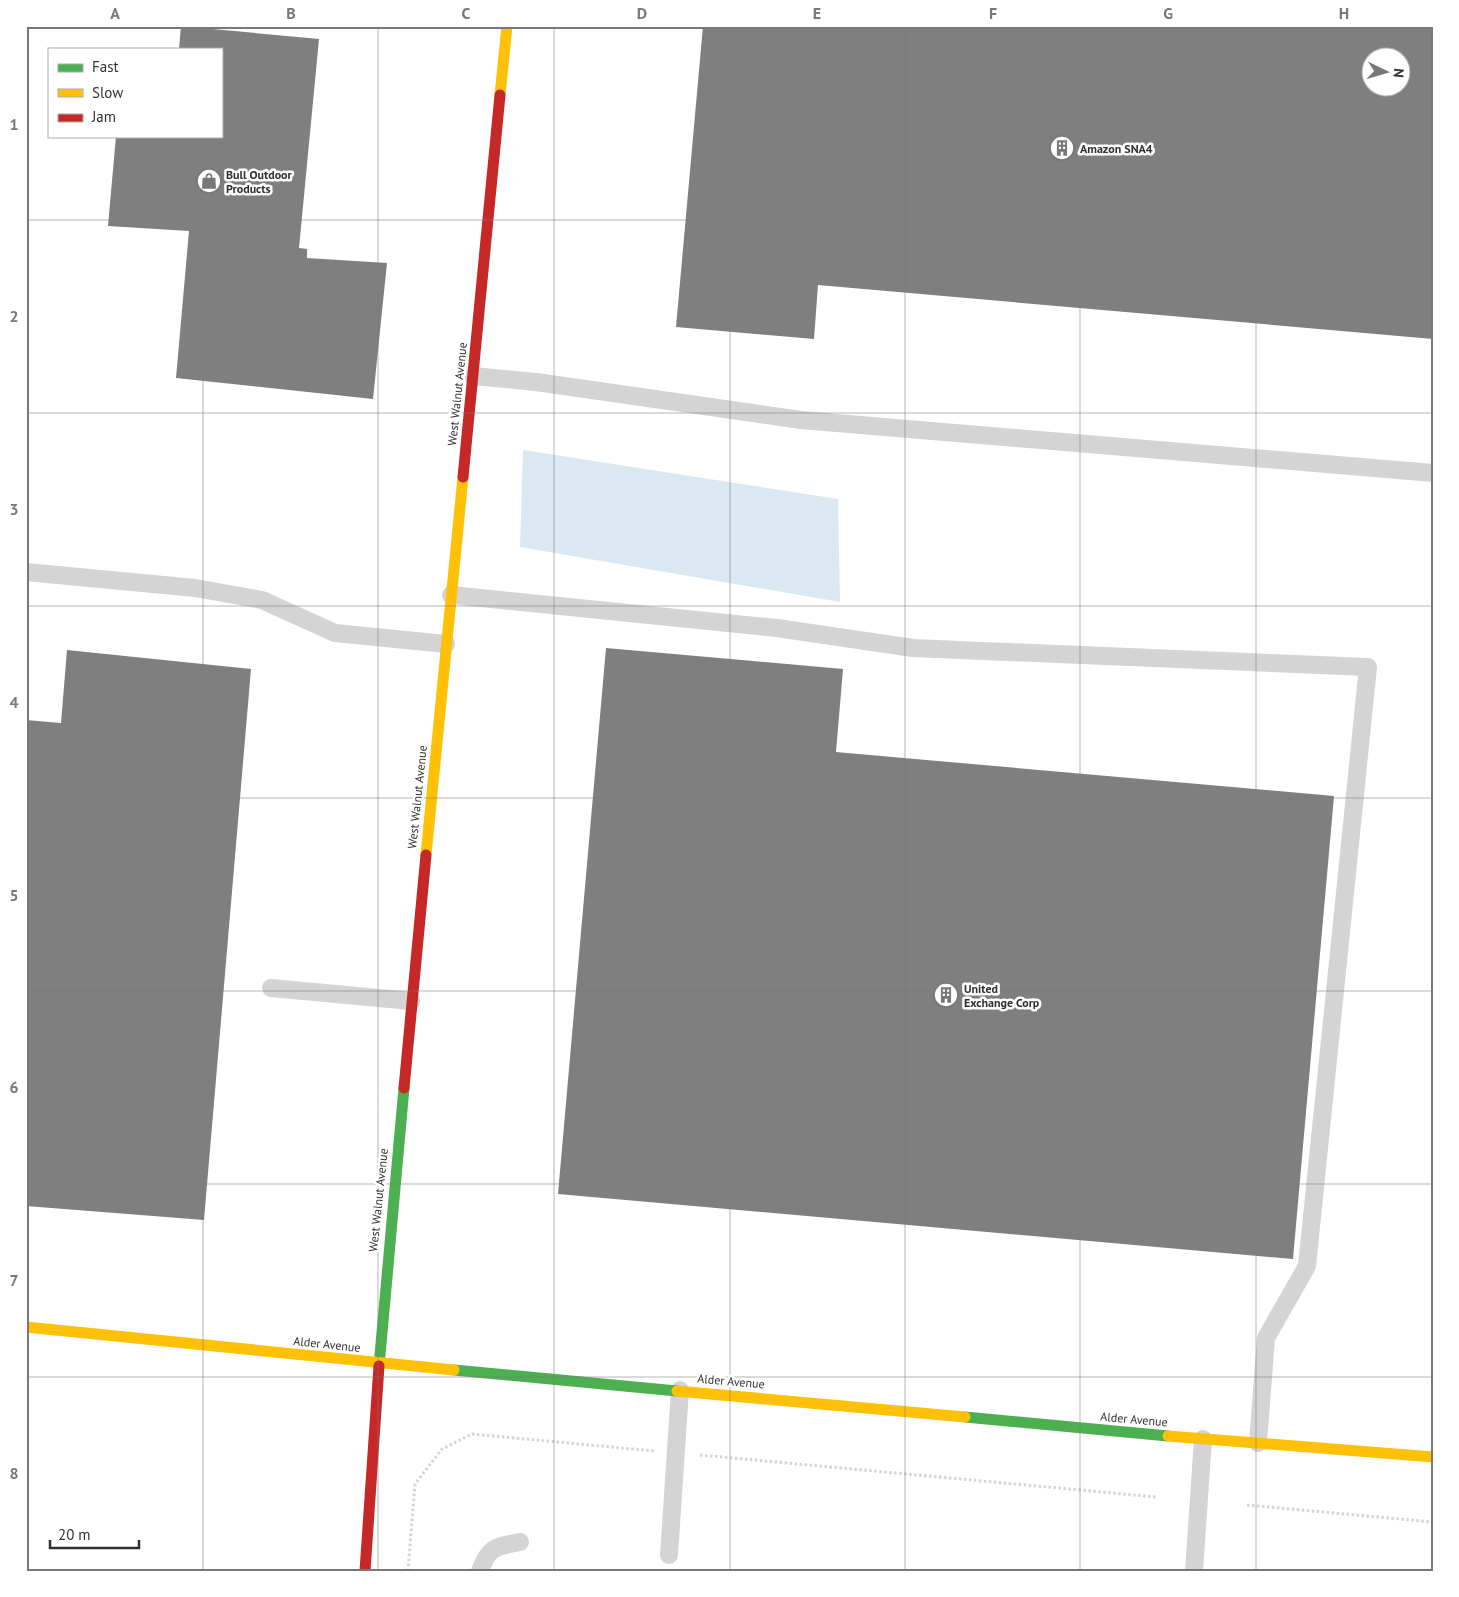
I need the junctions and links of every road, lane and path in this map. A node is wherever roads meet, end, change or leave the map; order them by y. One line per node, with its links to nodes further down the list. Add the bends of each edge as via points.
1 (507, 26): 2 (street, West Walnut Avenue)
2 (473, 376): 3 (lane, via 801,420); 5 (street, West Walnut Avenue)
3 (1433, 473)
4 (26, 572): 6 (lane, via 195,588 262,600 335,633)
5 (451, 595): 6 (street, West Walnut Avenue); 13 (lane, via 777,628 913,648 1368,667 1307,1266 1266,1338)
6 (446, 644): 8 (street, West Walnut Avenue)
7 (271, 988): 8 (lane)
8 (411, 1001): 10 (street, West Walnut Avenue)
9 (26, 1327): 10 (street, Alder Avenue)
10 (378, 1363): 11 (street, Alder Avenue); 21 (street, West Walnut Avenue)
11 (680, 1390): 12 (street, Alder Avenue); 14 (lane)
12 (1203, 1439): 13 (street, Alder Avenue); 24 (lane)
13 (1258, 1443): 15 (street, Alder Avenue)
14 (677, 1453): 16 (path); 20 (lane); 22 (path, via 472,1434 442,1449 415,1484)
15 (1433, 1457)
16 (1156, 1497)
17 (1247, 1505): 18 (path)
18 (1433, 1522)
19 (520, 1542): 23 (lane, via 496,1546 486,1555)
20 (669, 1555)
21 (365, 1571)
22 (408, 1571)
23 (480, 1571)
24 (1194, 1571)

